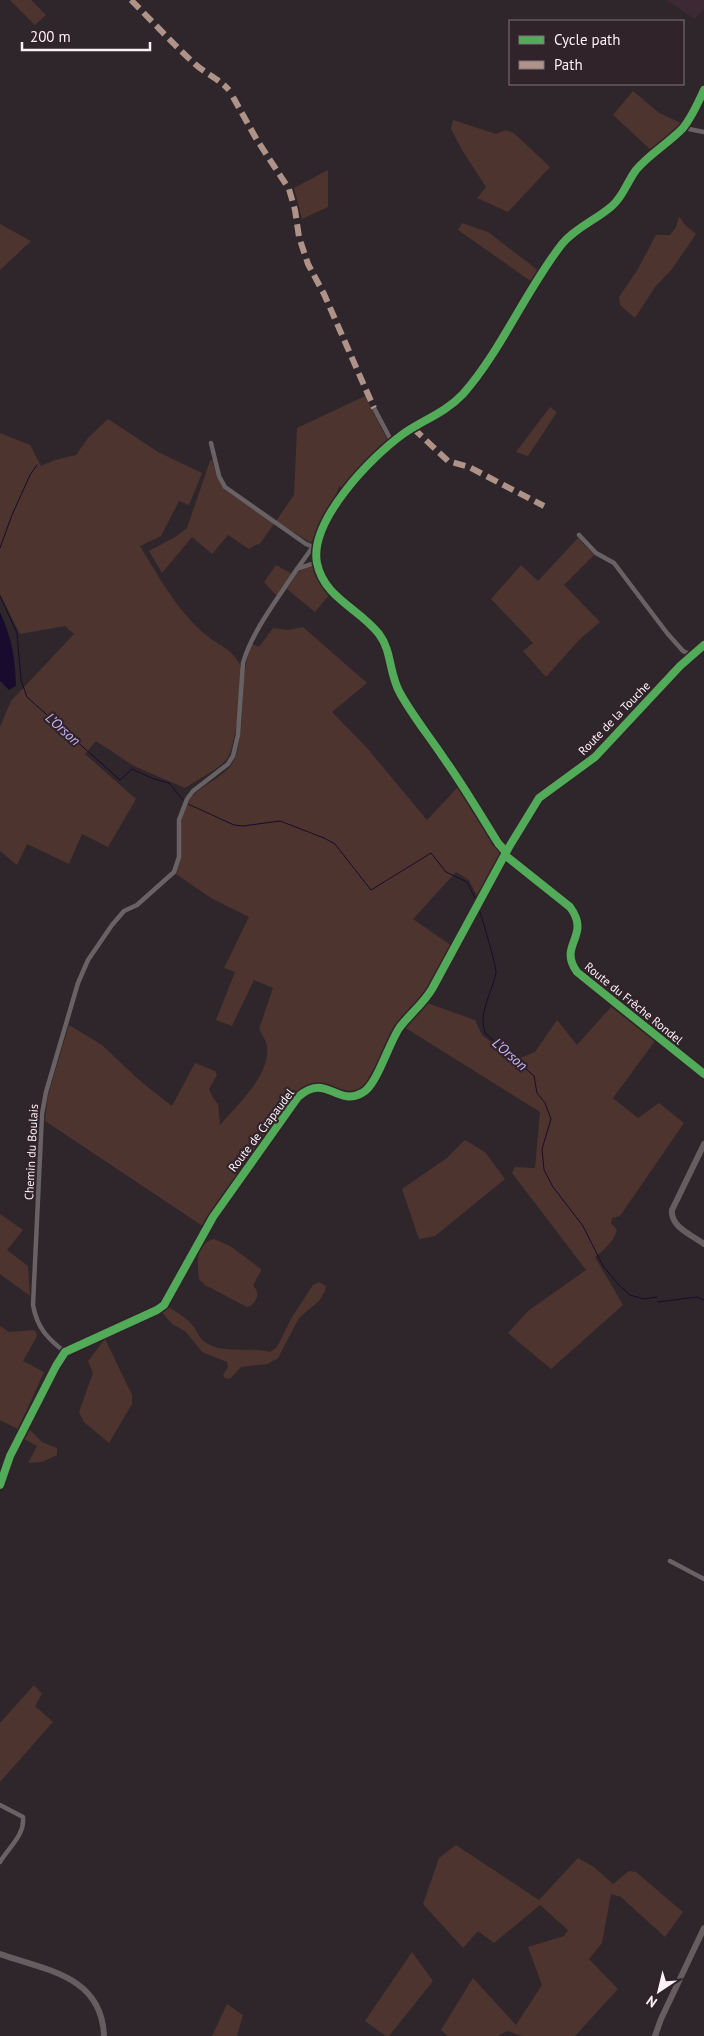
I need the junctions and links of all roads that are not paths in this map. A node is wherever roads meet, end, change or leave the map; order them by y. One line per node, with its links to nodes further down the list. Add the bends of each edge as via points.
1 (704, 90): 2 (street)
2 (684, 126): 3 (street); 5 (street, via 639,167 615,203 564,242 463,394 438,415)
3 (704, 132)
4 (374, 408): 5 (street)
5 (392, 442): 8 (street, via 339,499)
6 (211, 443): 8 (street, via 219,476 226,487)
7 (580, 535): 12 (street, via 596,553 614,564 667,633)
8 (314, 548): 9 (street); 10 (street)
9 (317, 562): 10 (street); 13 (street, via 328,589 381,637 388,650 398,690)
10 (297, 570): 17 (street, Chemin du Boulais, via 246,652 233,756 228,764 193,791 183,806 179,820 179,857 174,872 137,905 124,911 88,960 78,983 42,1114 33,1305 45,1336)
11 (704, 645): 12 (street, Route de la Touche)
12 (691, 656): 13 (street, Route de la Touche, via 595,756 539,798)
13 (505, 854): 14 (street, Route du Frêche Rondel, via 575,914 579,923 570,957 577,972); 17 (street, Route de Crapaudel, via 432,989 400,1027 367,1090 345,1096 318,1087 308,1088 298,1097 213,1217 164,1305)
14 (704, 1074)
15 (704, 1144): 16 (street, via 672,1210 672,1220 677,1226)
16 (704, 1244)
17 (65, 1352): 18 (street, via 10,1456)
18 (0, 1485)
19 (670, 1561): 20 (street)
20 (704, 1579)
21 (0, 1805): 22 (street, via 20,1814 24,1821 19,1836)
22 (0, 1862)
23 (704, 1928): 26 (street)
24 (0, 1954): 25 (street, via 69,1978 85,1989 101,2014)
25 (104, 2036)
26 (655, 2036)

